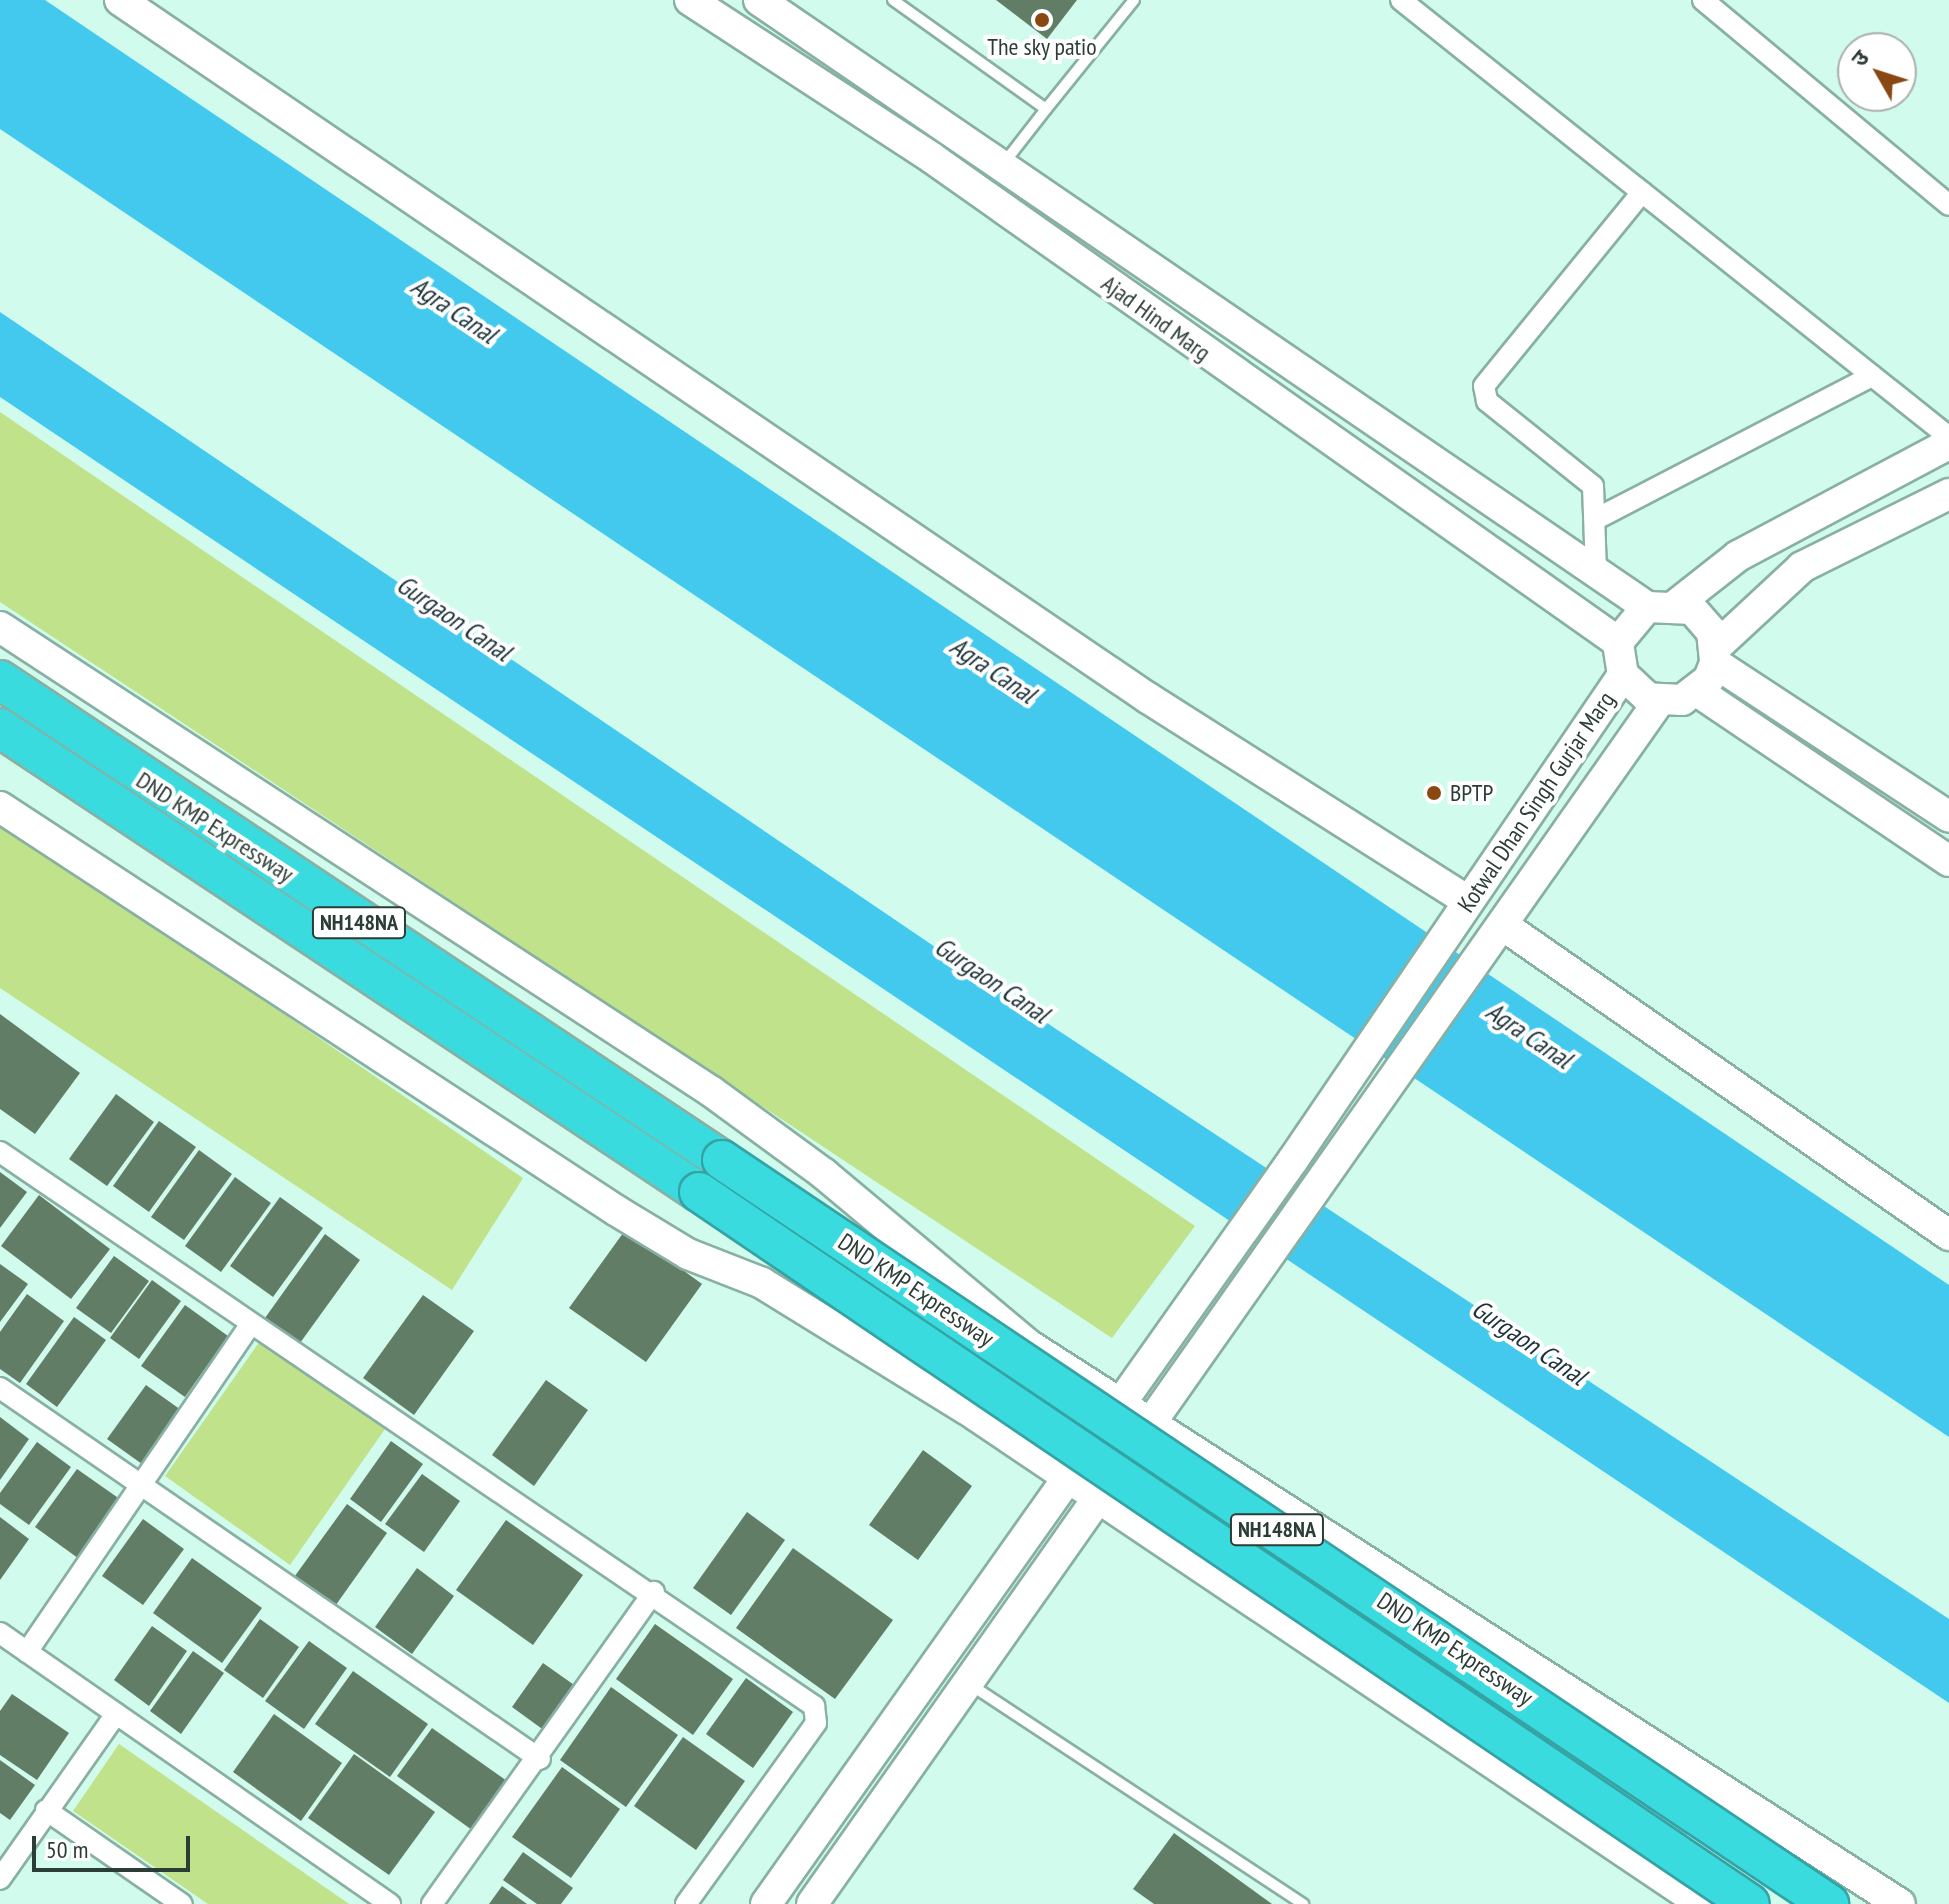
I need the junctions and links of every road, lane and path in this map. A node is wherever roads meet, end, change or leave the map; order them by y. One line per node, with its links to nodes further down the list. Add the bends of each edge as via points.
1 (120, 0): 33 (street, via 1148,698)
2 (690, 0): 16 (street, Ajad Hind Marg, via 932,158)
3 (759, 0): 9 (street)
4 (893, 0): 8 (lane)
5 (1134, 0): 8 (lane)
6 (1401, 0): 10 (street)
7 (1703, 0): 11 (street)
8 (1046, 109): 9 (lane)
9 (1004, 163): 15 (street)
10 (1642, 192): 12 (street); 18 (street, via 1484,386 1498,411 1583,473 1593,486)
11 (1949, 205)
12 (1872, 376): 13 (street); 18 (street)
13 (1949, 437)
14 (1949, 444): 20 (street, via 1738,556)
15 (1429, 458): 16 (street); 19 (street)
16 (1405, 492): 23 (street, Ajad Hind Marg)
17 (1949, 494): 24 (street, via 1802,567)
18 (1596, 519): 19 (street)
19 (1596, 572): 21 (street)
20 (1677, 604): 21 (street); 24 (street, via 1704,619)
21 (1647, 607): 23 (street)
22 (0, 627): 41 (street, via 712,1092 824,1174 1027,1344)
23 (1618, 642): 25 (street)
24 (1716, 655): 27 (street); 31 (street)
25 (1623, 675): 28 (street); 33 (street, Kotwal Dhan Singh Gurjar Marg)
26 (0, 680): 63 (highway, DND KMP Expressway / NH148NA, bridge)
27 (1697, 691): 28 (street); 32 (street)
28 (1659, 701): 34 (street, Kotwal Dhan Singh Gurjar Marg)
29 (0, 728): 62 (highway, DND KMP Expressway / NH148NA, bridge, via 699,1192)
30 (0, 807): 43 (street, via 617,1211 688,1254 762,1283)
31 (1949, 817)
32 (1949, 861)
33 (1468, 901): 35 (street, Kotwal Dhan Singh Gurjar Marg)
34 (1504, 926): 36 (street, Kotwal Dhan Singh Gurjar Marg); 38 (street)
35 (1325, 1110): 36 (street); 41 (street, Kotwal Dhan Singh Gurjar Marg)
36 (1358, 1133): 42 (street, Kotwal Dhan Singh Gurjar Marg)
37 (0, 1152): 39 (street)
38 (1949, 1235)
39 (250, 1325): 44 (street); 46 (street)
40 (0, 1388): 44 (street)
41 (1118, 1401): 42 (street); 43 (street, Kotwal Dhan Singh Gurjar Marg)
42 (1152, 1423): 45 (street, Kotwal Dhan Singh Gurjar Marg); 64 (street)
43 (1066, 1479): 45 (street); 58 (street, Kotwal Dhan Singh Gurjar Marg)
44 (142, 1485): 48 (street); 51 (street)
45 (1097, 1499): 49 (street, Kotwal Dhan Singh Gurjar Marg); 61 (street)
46 (654, 1592): 51 (street); 57 (street, via 818,1715)
47 (0, 1633): 48 (street)
48 (27, 1652): 50 (street)
49 (966, 1682): 59 (street, Kotwal Dhan Singh Gurjar Marg); 60 (lane)
50 (116, 1714): 52 (street); 55 (street)
51 (540, 1759): 56 (street)
52 (46, 1810): 53 (street); 54 (street)
53 (0, 1879)
54 (182, 1904)
55 (390, 1904)
56 (432, 1904)
57 (686, 1904)
58 (766, 1904)
59 (812, 1904)
60 (1303, 1904)
61 (1702, 1904)
62 (1750, 1904)
63 (1829, 1904)
64 (1900, 1904)

